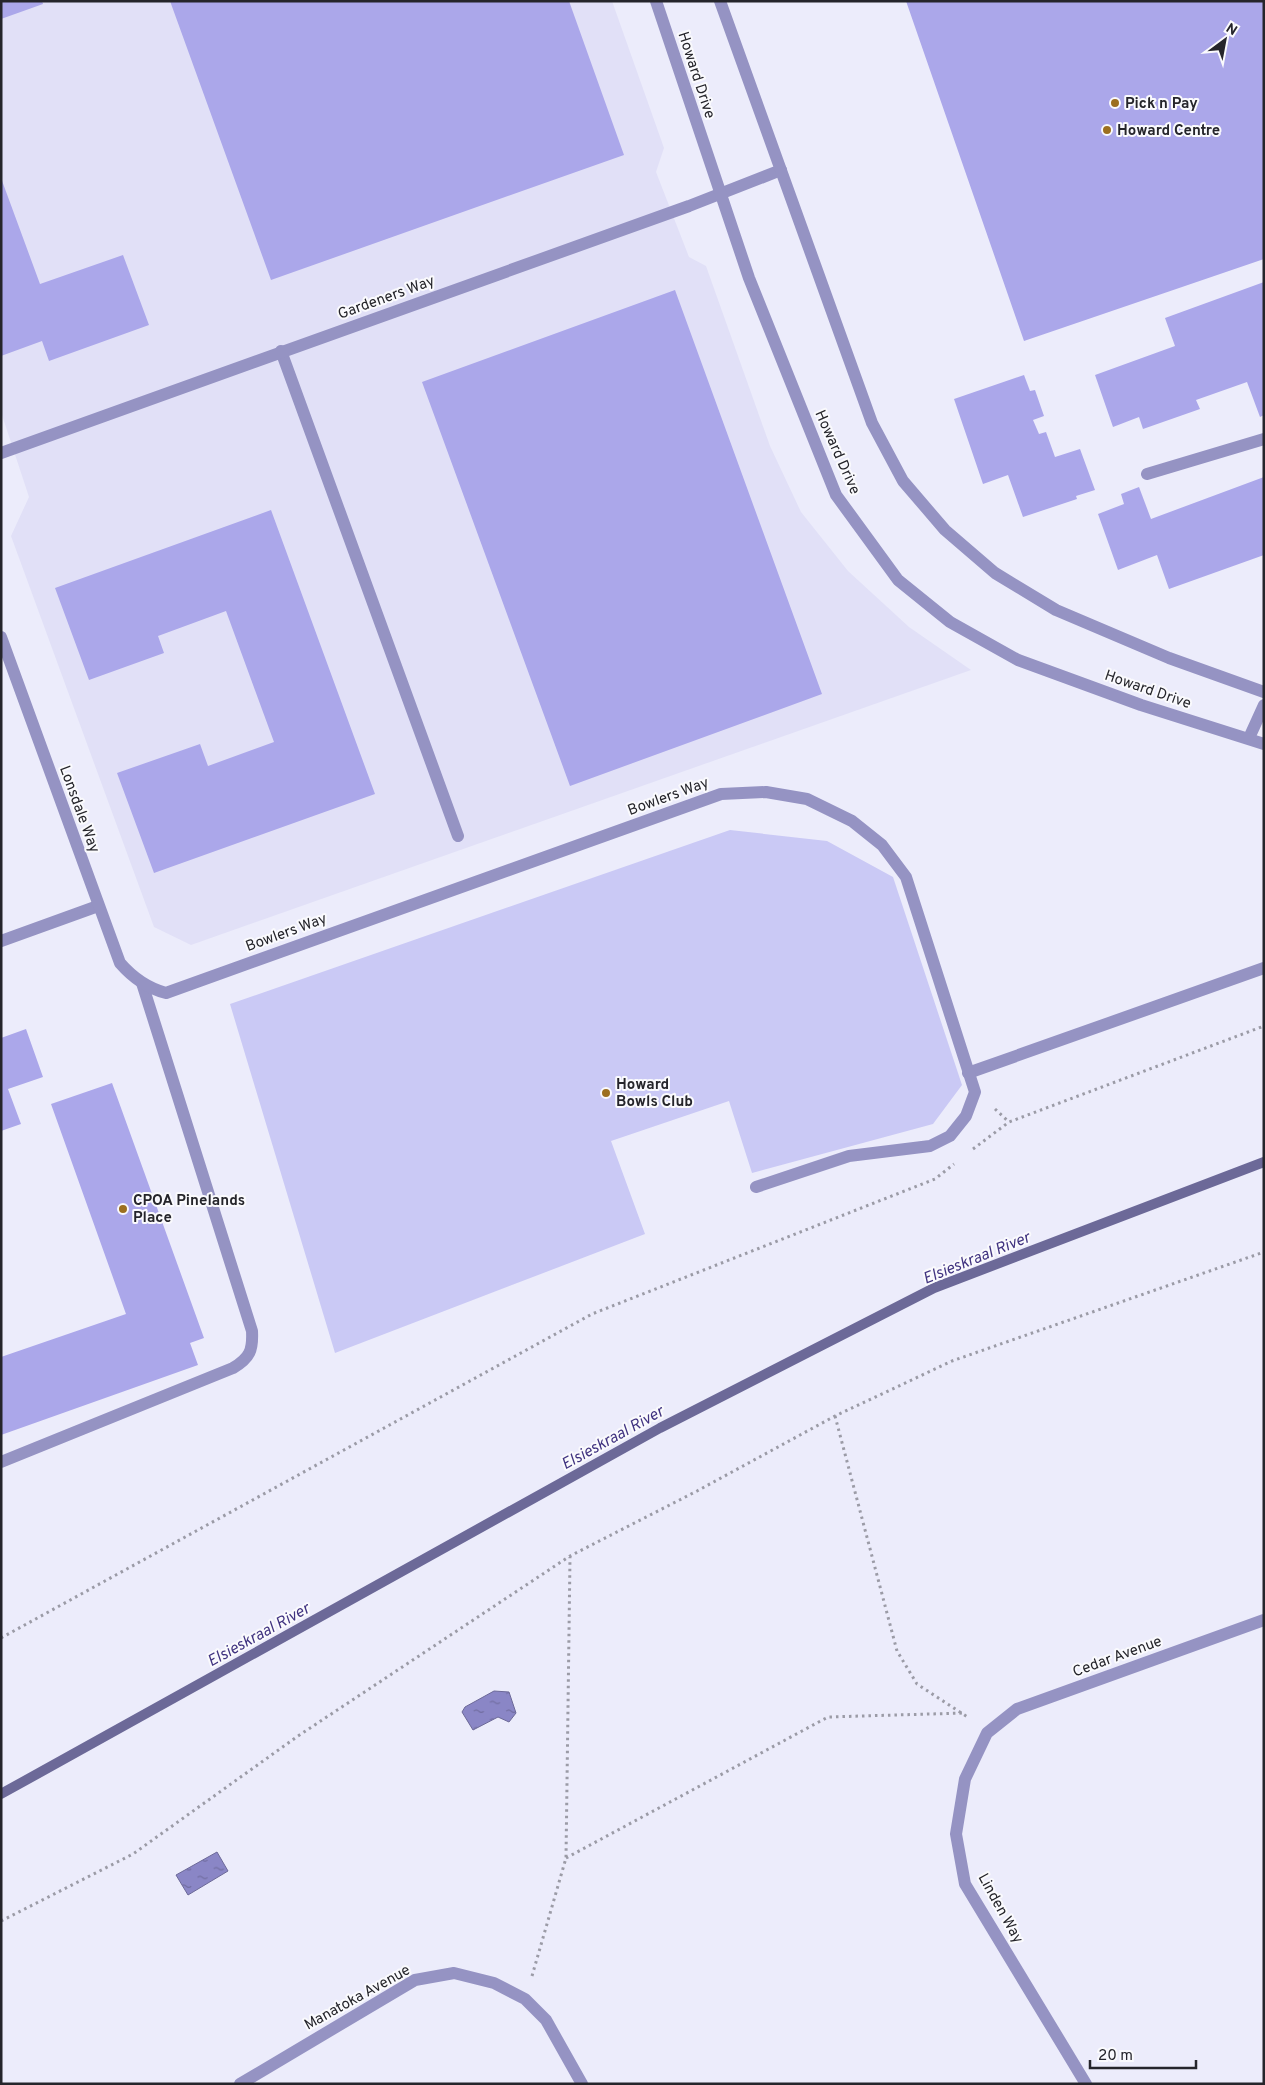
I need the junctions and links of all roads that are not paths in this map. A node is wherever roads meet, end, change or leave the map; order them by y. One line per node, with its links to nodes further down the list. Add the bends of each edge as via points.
1 (656, 1): 4 (street, Howard Drive)
2 (720, 1): 3 (street)
3 (781, 170): 4 (street, Gardeners Way); 10 (street, via 872,423 903,481 945,530 995,573 1056,610 1169,658)
4 (719, 193): 5 (street, Gardeners Way); 12 (street, Howard Drive, via 749,278 836,495 898,580 950,622 1018,660 1141,705)
5 (281, 351): 7 (street, Gardeners Way); 14 (street)
6 (1264, 439): 8 (street)
7 (1, 453)
8 (1147, 474)
9 (1, 637): 15 (street, Lonsdale Way)
10 (1264, 692)
11 (1264, 705): 12 (street)
12 (1249, 738): 13 (street, Howard Drive)
13 (1264, 744)
14 (458, 836)
15 (98, 906): 16 (street); 18 (street, Lonsdale Way, via 120,963)
16 (1, 941)
17 (1264, 968): 19 (street)
18 (142, 983): 19 (street, Bowlers Way, via 166,993 721,794 766,792 807,799 852,821 882,845 906,877); 21 (street, via 252,1331 253,1346 244,1361 233,1368)
19 (968, 1073): 20 (street, Bowlers Way, via 975,1092 966,1116 950,1136 930,1146 849,1156)
20 (756, 1187)
21 (1, 1462)
22 (1264, 1620): 23 (street, Cedar Avenue, via 1017,1709)
23 (987, 1733): 26 (street, Linden Way, via 965,1779 956,1834 965,1884)
24 (240, 2084): 25 (street, Manatoka Avenue, via 415,1980 454,1973 494,1983 525,1999 546,2020)
25 (582, 2084)
26 (1086, 2084)

